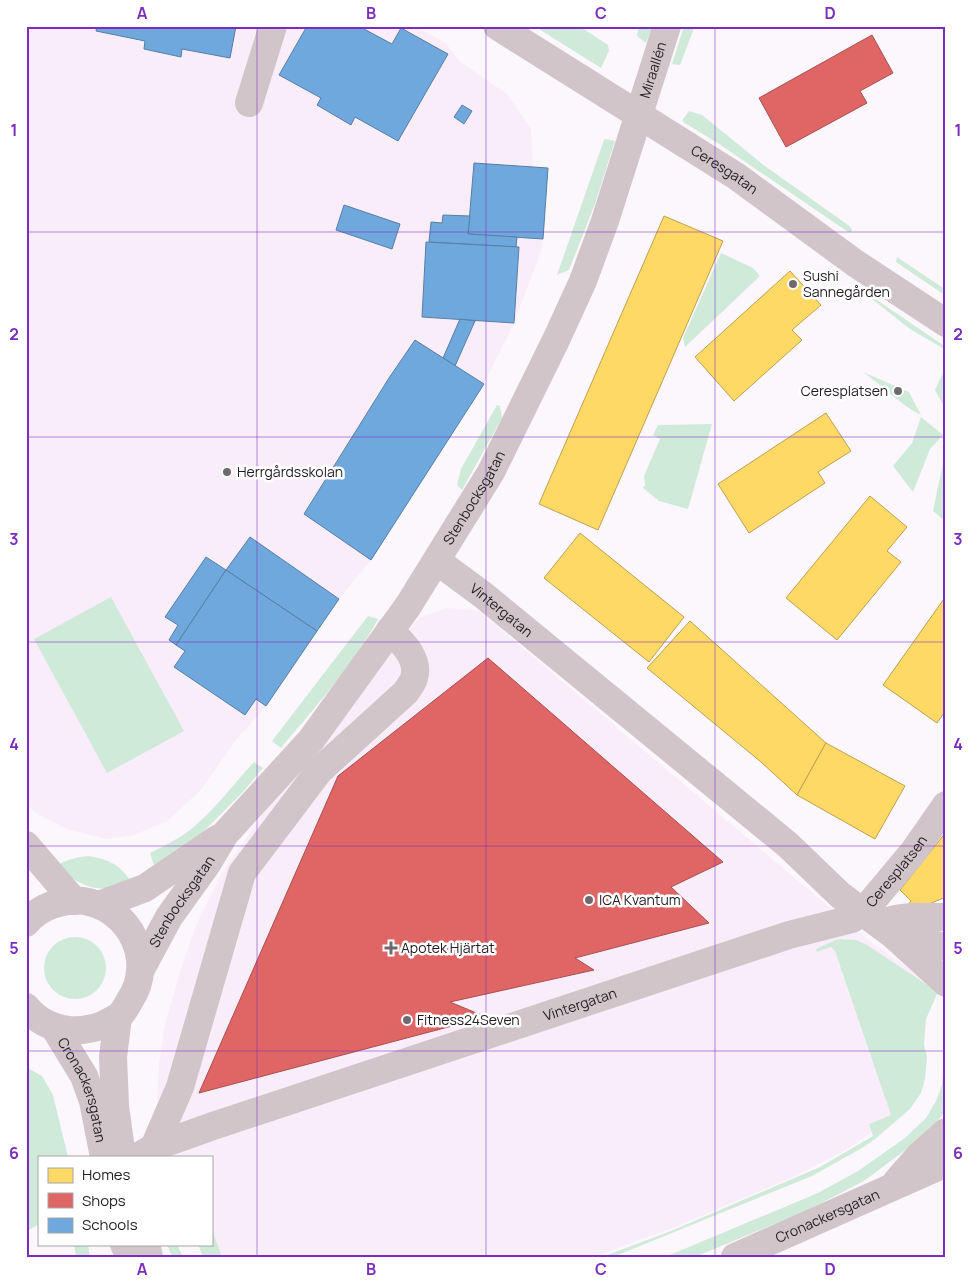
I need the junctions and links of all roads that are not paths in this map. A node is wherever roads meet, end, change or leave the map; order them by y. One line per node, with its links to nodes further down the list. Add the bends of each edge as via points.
1 (273, 26): 4 (street)
2 (497, 26): 5 (street, Ceresgatan)
3 (667, 26): 5 (street, Miraallén)
4 (249, 103)
5 (639, 114): 6 (street, Ceresgatan, via 736,176 855,263); 7 (street, Stenbocksgatan, via 583,280 556,340 490,472)
6 (946, 323)
7 (437, 561): 8 (street, Stenbocksgatan); 15 (street, Vintergatan, via 483,595 788,845 840,895)
8 (390, 630): 10 (street, Stenbocksgatan, via 311,740); 23 (street, via 404,644 415,664 414,678 406,692 319,771 242,873 180,1087)
9 (946, 805): 15 (street, Ceresplatsen, via 914,851)
10 (225, 834): 12 (street, Stenbocksgatan, via 144,888); 17 (street, Stenbocksgatan, via 169,917)
11 (26, 845): 12 (street)
12 (86, 903): 14 (street, Stenbocksgatan, via 54,904); 17 (street, via 116,915 130,930 138,949)
13 (946, 917): 15 (street, via 914,917)
14 (26, 924)
15 (878, 924): 16 (street, Vintergatan); 18 (street, Vintergatan); 23 (street, Vintergatan, via 852,920 790,935 248,1114)
16 (946, 947)
17 (141, 969): 20 (street, via 134,996)
18 (946, 982)
19 (26, 1007): 21 (street)
20 (118, 1017): 21 (street, via 86,1030); 25 (street, Cronackersgatan, via 113,1057)
21 (43, 1026): 24 (street, Cronackersgatan, via 84,1076 93,1101)
22 (946, 1132): 27 (street, Cronackersgatan)
23 (146, 1152)
24 (104, 1156)
25 (122, 1156)
26 (946, 1162): 27 (street, Cronackersgatan)
27 (892, 1187): 28 (street, Cronackersgatan)
28 (735, 1257)

